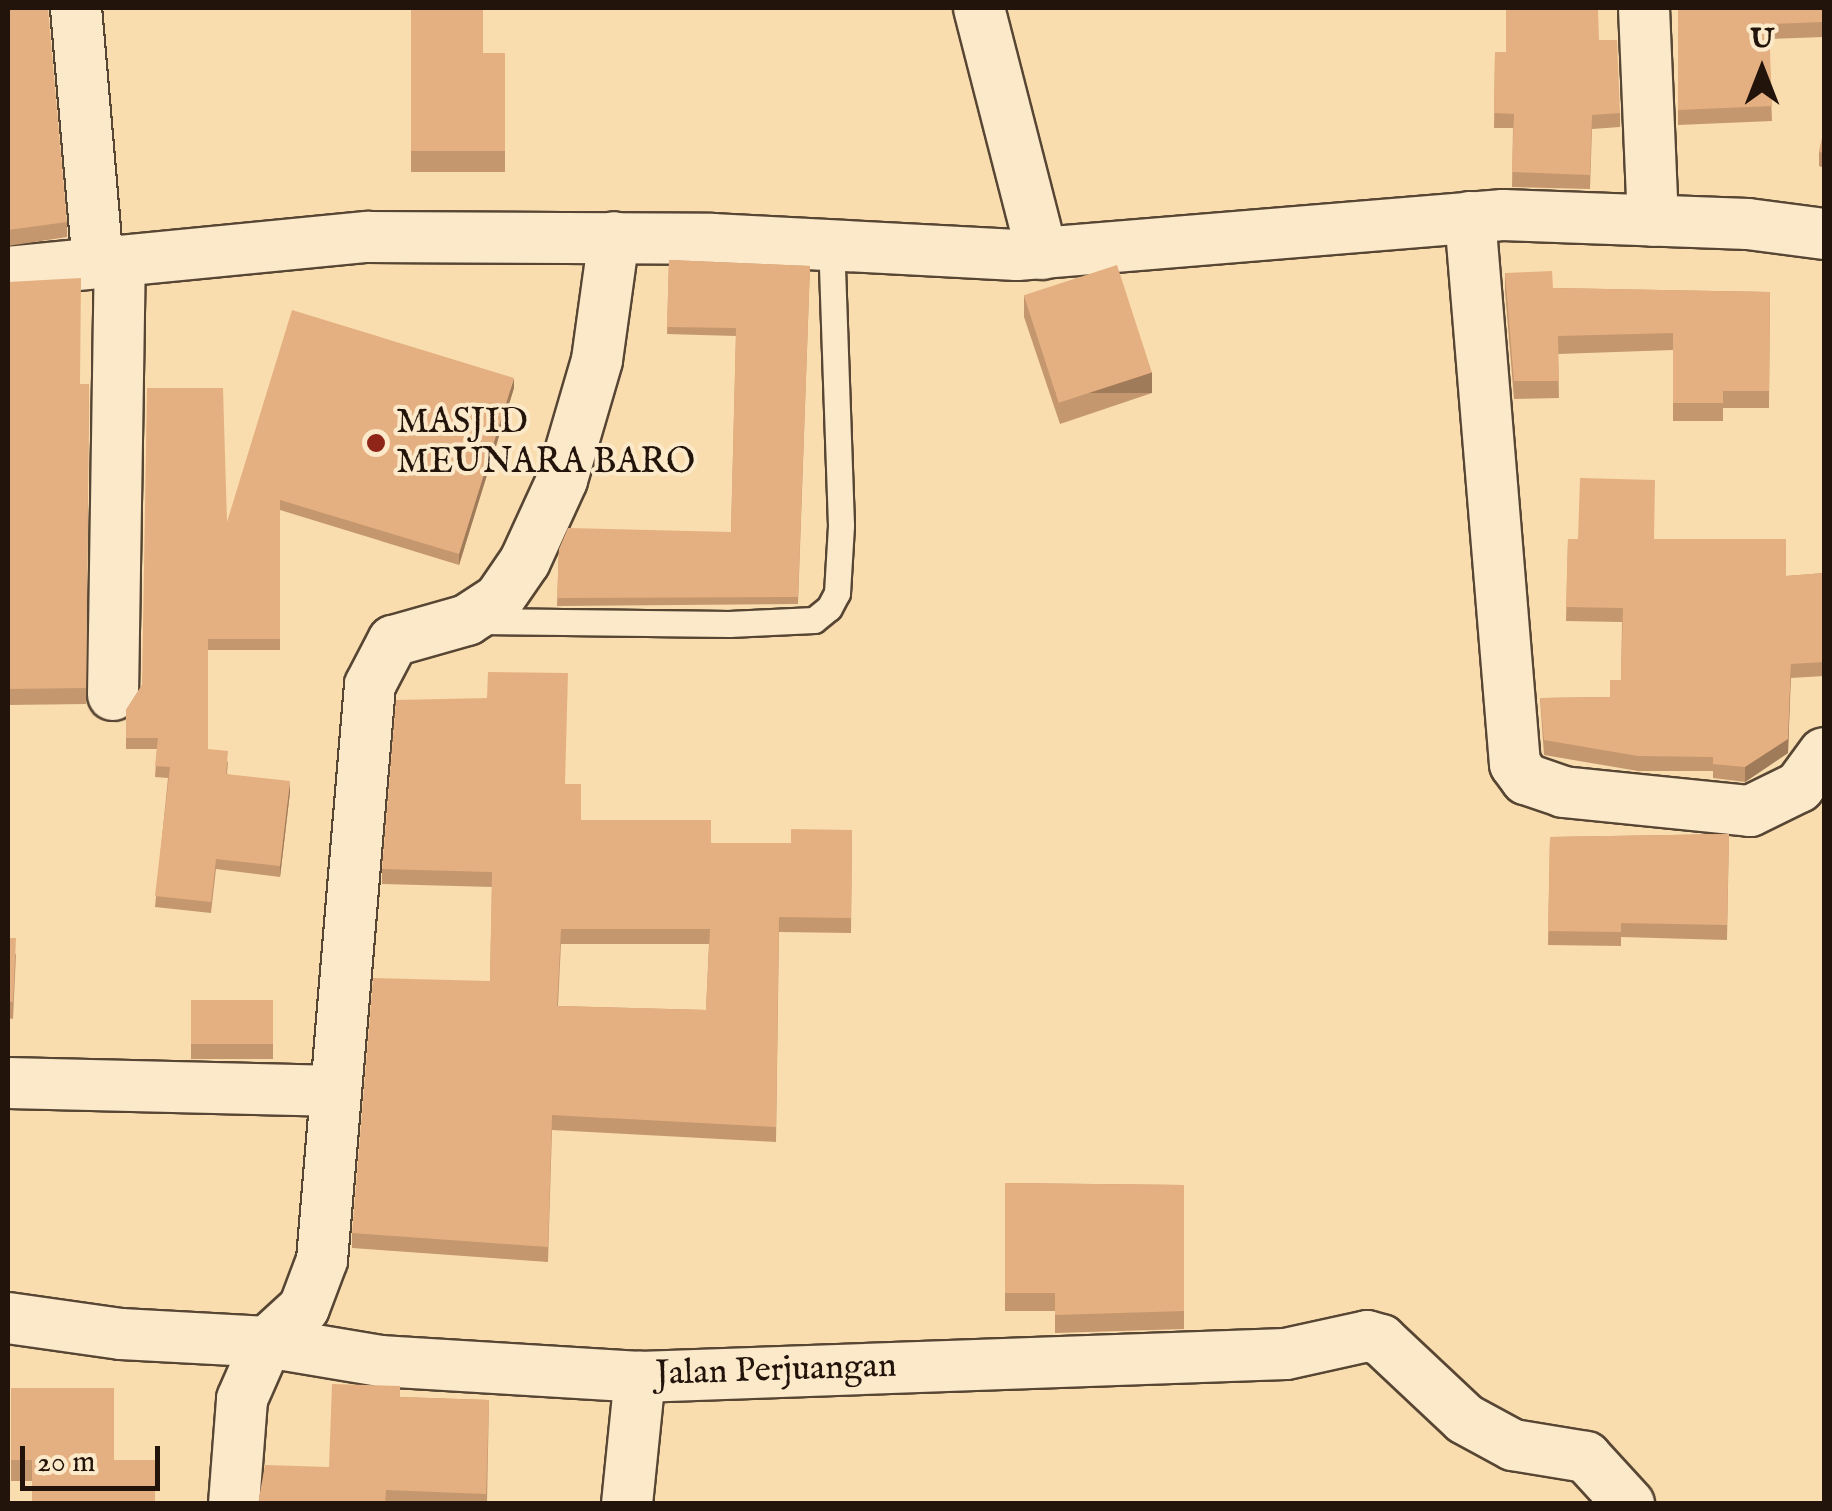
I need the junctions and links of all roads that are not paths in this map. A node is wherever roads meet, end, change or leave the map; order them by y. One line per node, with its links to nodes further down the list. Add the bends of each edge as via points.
1 (76, 8): 10 (street)
2 (979, 8): 9 (street)
3 (1644, 8): 5 (street)
4 (1470, 218): 5 (street); 9 (street); 14 (street, via 1515,764 1526,779 1563,792 1750,812 1798,787)
5 (1653, 221): 6 (street)
6 (1824, 234)
7 (614, 237): 8 (street); 10 (street, via 367,237); 12 (street, via 596,360 562,480 525,561 499,599)
8 (831, 244): 9 (street); 12 (lane, via 841,525 837,593 829,608 814,620 729,624)
9 (1010, 253)
10 (109, 262): 11 (street); 13 (street)
11 (8, 272)
12 (467, 620): 16 (street, via 394,641 370,686)
13 (113, 696)
14 (1824, 754)
15 (8, 1084): 16 (street)
16 (333, 1091): 18 (street, via 322,1260 304,1308)
17 (8, 1318): 18 (street, Jalan Perjuangan, via 121,1334)
18 (267, 1342): 19 (street, Jalan Perjuangan, via 380,1360); 20 (street, via 242,1399)
19 (640, 1377): 21 (street); 22 (street, Jalan Perjuangan, via 1286,1354 1349,1336 1381,1340 1464,1418 1513,1445 1586,1457)
20 (234, 1504)
21 (627, 1504)
22 (1629, 1504)

